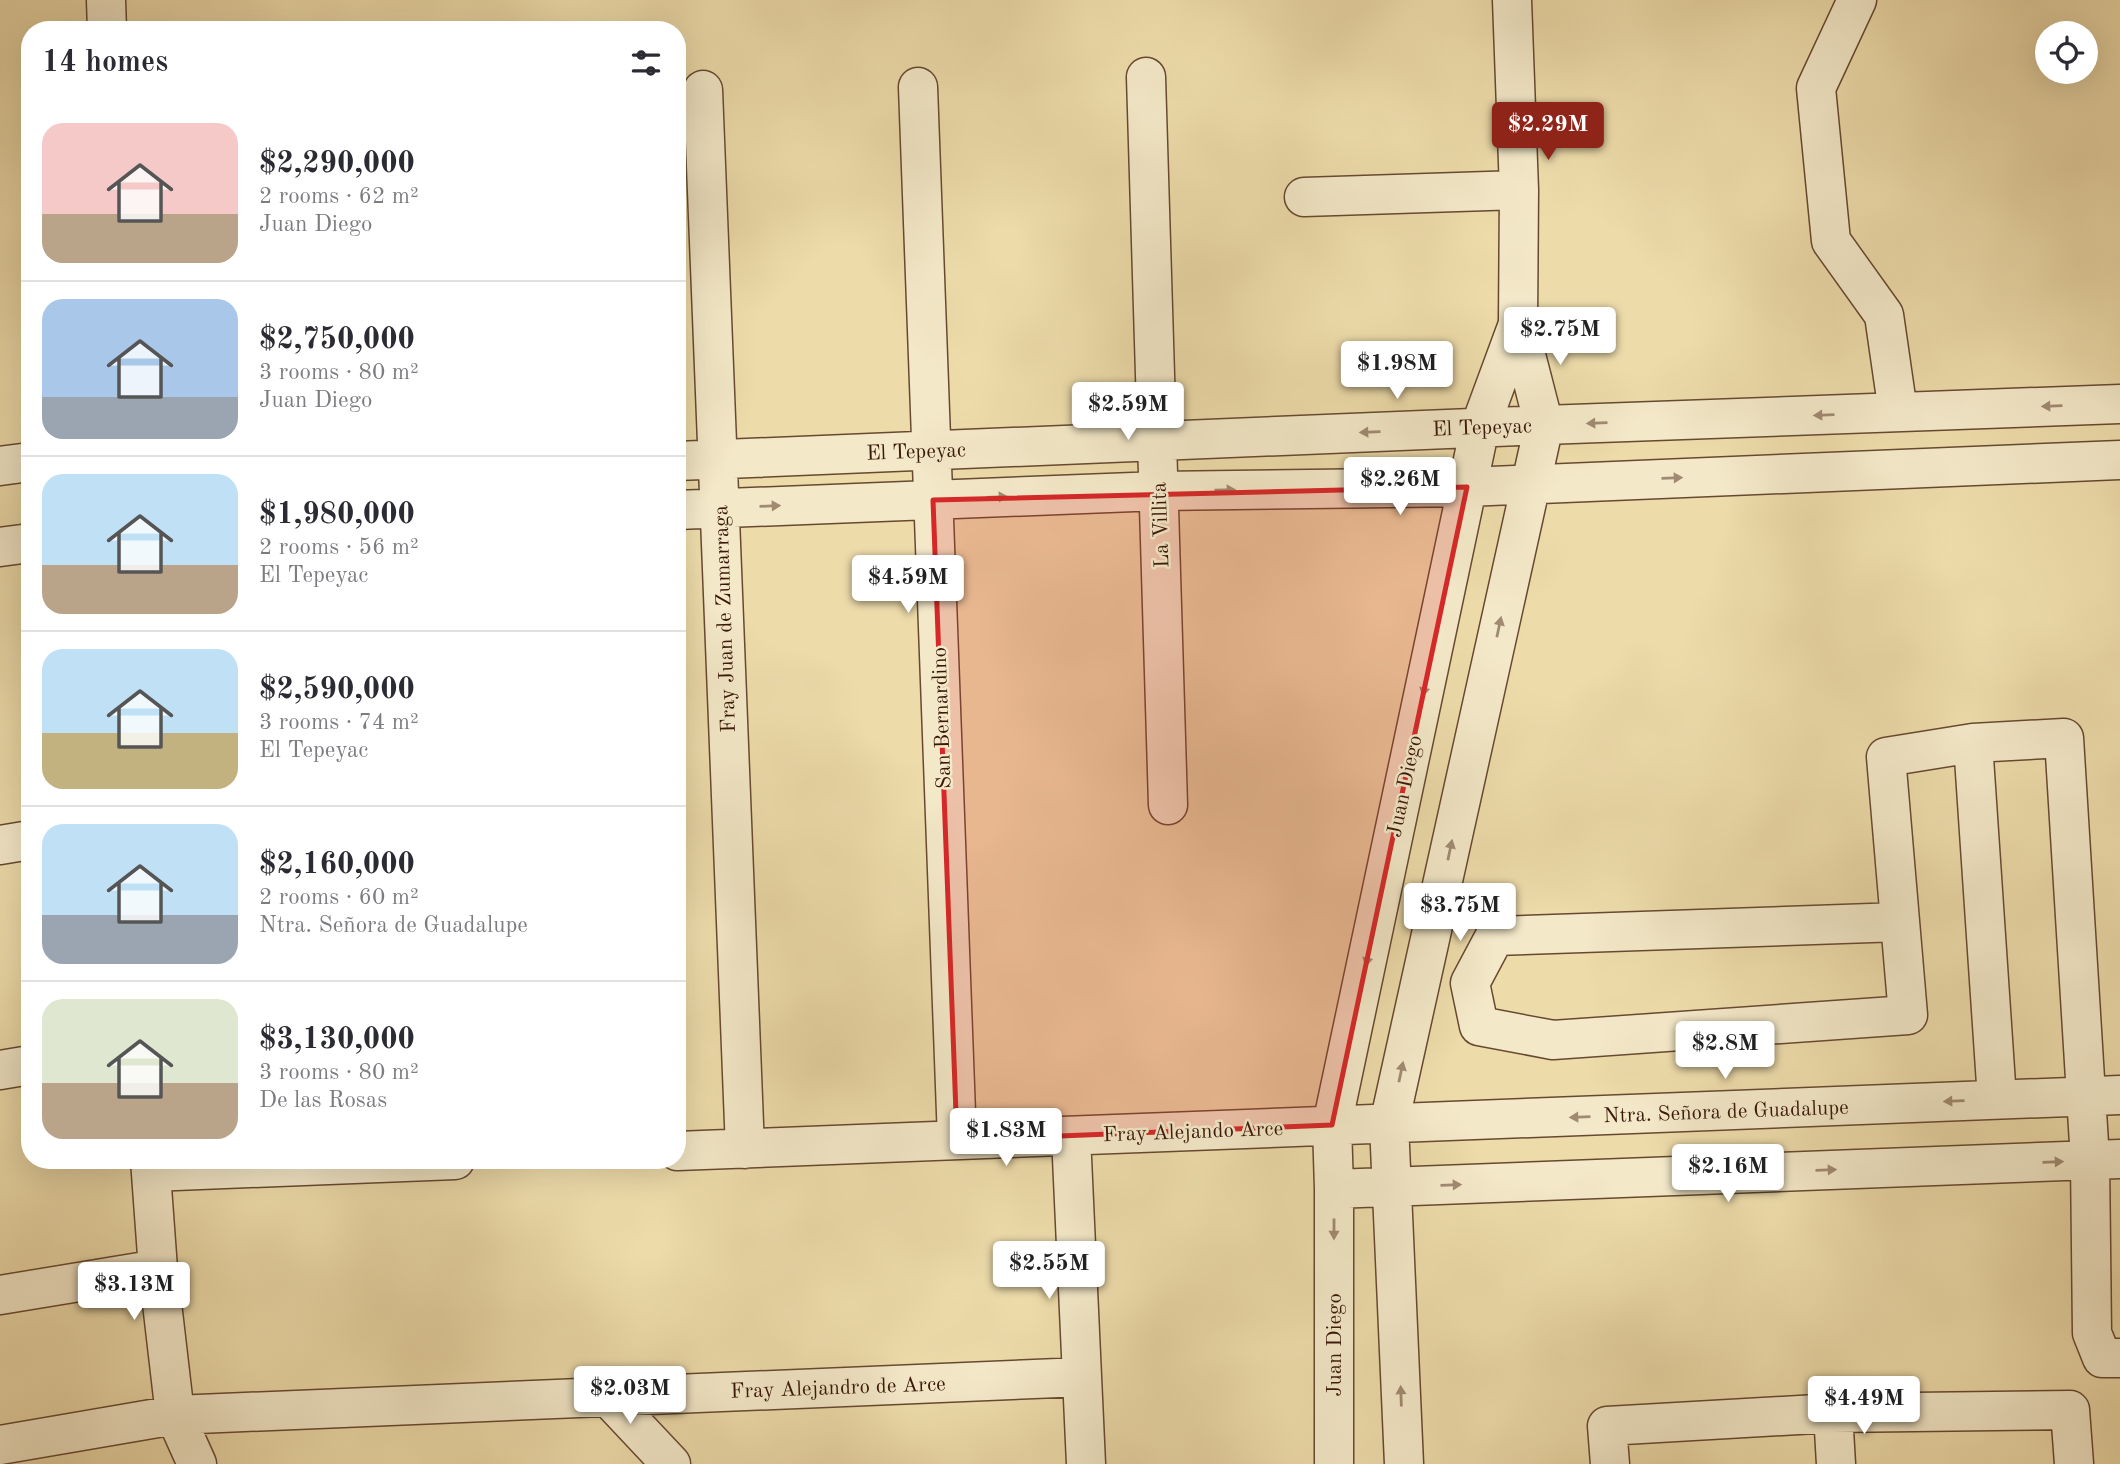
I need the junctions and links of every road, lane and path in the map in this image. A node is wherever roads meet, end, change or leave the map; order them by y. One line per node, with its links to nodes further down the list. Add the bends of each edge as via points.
1 (106, 0): 4 (street)
2 (1512, 0): 8 (street, Juan Diego)
3 (1857, 0): 12 (street, via 1816,88 1829,227 1831,241 1884,316)
4 (107, 21)
5 (1146, 77): 15 (street, La Villita)
6 (918, 87): 16 (street, San Bernardino)
7 (703, 90): 17 (street, Fray Juan de Zumarraga)
8 (1519, 190): 9 (street); 10 (street, Juan Diego)
9 (1304, 197)
10 (1518, 324): 13 (street, Juan Diego); 14 (street, Juan Diego)
11 (2120, 404): 12 (street, El Tepeyac, one-way to 12)
12 (1898, 412): 13 (street, El Tepeyac, one-way to 13)
13 (1544, 425): 14 (street, El Tepeyac); 22 (street, Juan Diego)
14 (1480, 427): 15 (street, El Tepeyac, one-way to 15); 23 (street, Juan Diego)
15 (1158, 442): 16 (street, El Tepeyac); 24 (street, La Villita)
16 (931, 450): 17 (street, El Tepeyac); 25 (street, San Bernardino)
17 (717, 459): 19 (street, El Tepeyac); 26 (street, Fray Juan de Zumarraga)
18 (2120, 460): 22 (street, one-way to 18)
19 (686, 461)
20 (21, 463): 21 (street)
21 (0, 466)
22 (1531, 484): 23 (street); 39 (street, Juan Diego, one-way to 22)
23 (1467, 487): 24 (street, one-way to 23); 40 (street, Juan Diego, one-way to 40)
24 (1159, 491): 25 (street, one-way to 24); 31 (street, La Villita)
25 (933, 500): 26 (street, one-way to 25); 42 (street, San Bernardino)
26 (719, 509): 27 (street); 43 (street, Fray Juan de Zumarraga)
27 (686, 510)
28 (21, 544): 29 (street)
29 (0, 547)
30 (1973, 743): 34 (street, via 1886,757); 37 (street, via 2064,738); 38 (street)
31 (1168, 805)
32 (21, 842): 33 (street)
33 (0, 845)
34 (1900, 922): 34 (street, via 1908,1015 1553,1040 1479,1026 1470,983 1495,936)
35 (21, 1066): 36 (street)
36 (0, 1070)
37 (2104, 1096): 38 (street, Ntra. Señora de Guadalupe); 45 (street)
38 (1997, 1099): 39 (street, Ntra. Señora de Guadalupe, one-way to 39)
39 (1389, 1124): 40 (street, Ntra. Señora de Guadalupe); 47 (street, Juan Diego)
40 (1332, 1125): 41 (street, Fray Alejando Arce); 48 (street, Juan Diego)
41 (1071, 1136): 42 (street, Fray Alejando Arce); 53 (street)
42 (957, 1140): 43 (street, Fray Alejando Arce)
43 (745, 1149): 44 (street, Fray Alejando Arce)
44 (686, 1151)
45 (2105, 1160): 47 (street, one-way to 45); 49 (street)
46 (151, 1169): 50 (street)
47 (1392, 1187): 48 (street); 62 (street, Juan Diego, one-way to 47)
48 (1334, 1189): 61 (street, Juan Diego, one-way to 61)
49 (2105, 1234): 52 (street, via 2092,1333 2102,1358)
50 (158, 1269): 51 (street); 56 (street)
51 (0, 1295)
52 (2120, 1358)
53 (1082, 1377): 54 (street, Fray Alejandro de Arce); 60 (street)
54 (608, 1397): 56 (street, Fray Alejandro de Arce); 59 (street)
55 (1833, 1413): 63 (street, via 1607,1426); 64 (street); 65 (street, via 2070,1410)
56 (175, 1415): 57 (street, Fray Alejandro de Arce); 58 (street)
57 (0, 1445)
58 (197, 1464)
59 (671, 1464)
60 (1086, 1464)
61 (1334, 1464)
62 (1404, 1464)
63 (1610, 1464)
64 (1836, 1464)
65 (2074, 1464)

